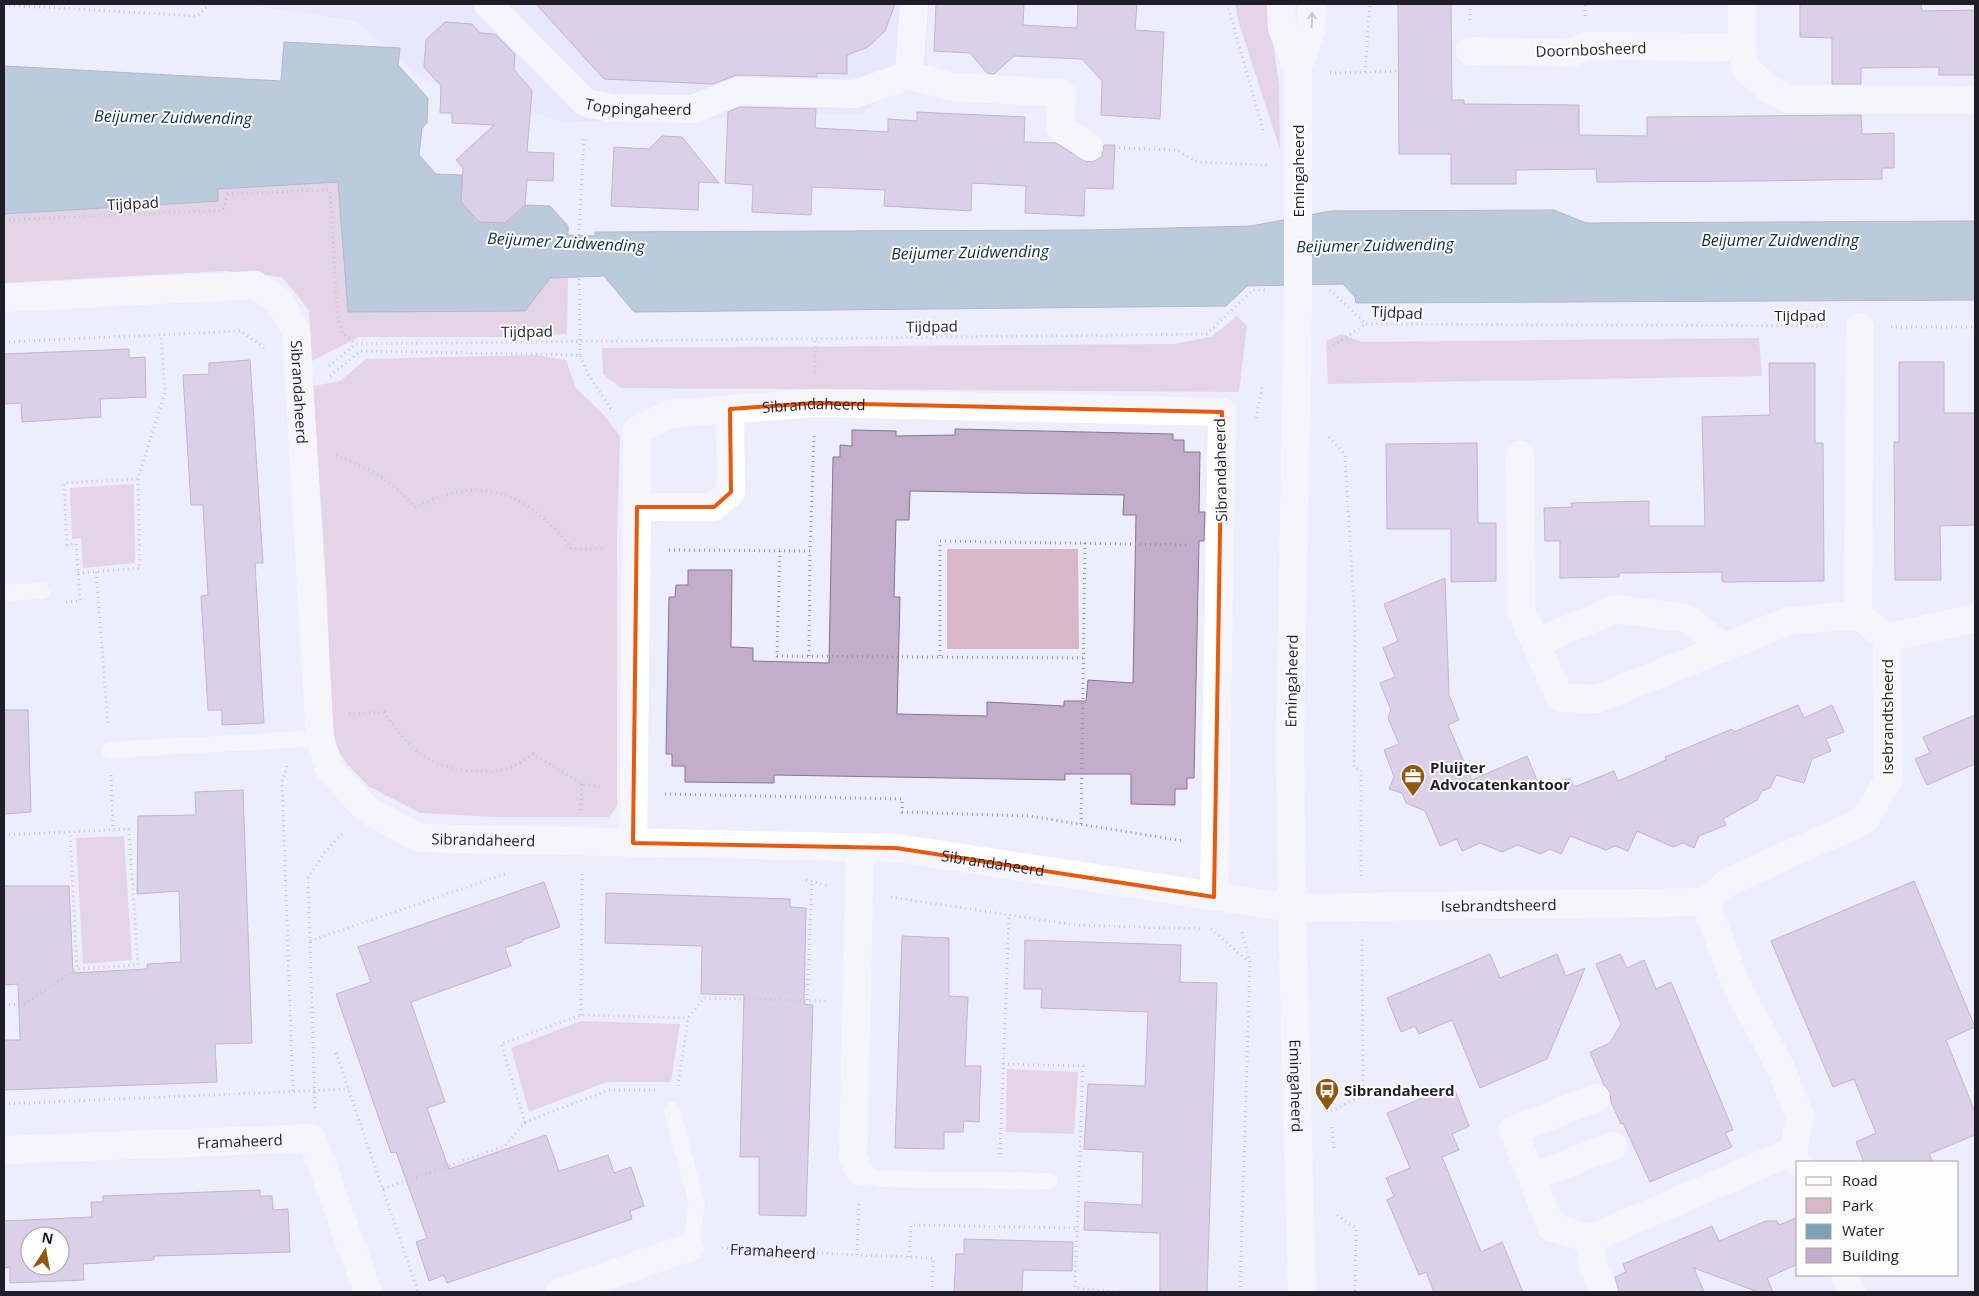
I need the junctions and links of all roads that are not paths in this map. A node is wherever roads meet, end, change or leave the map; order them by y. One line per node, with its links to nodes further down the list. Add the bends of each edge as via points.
1 (488, 4): 9 (street, Toppingaheerd, via 586,103 611,108 694,109 737,91 855,94)
2 (914, 4): 9 (street)
3 (1281, 4): 8 (street, Emingaheerd, via 1282,28)
4 (1312, 4): 8 (street, Emingaheerd, one-way to 4, via 1311,31)
5 (1742, 4): 6 (street)
6 (1742, 47): 7 (street, Doornbosheerd, via 1585,46 1571,53); 10 (street, via 1745,69 1772,91 1788,99)
7 (1470, 51)
8 (1298, 69): 30 (street, Emingaheerd, via 1298,298 1290,742)
9 (909, 75): 11 (street, via 952,87 1062,93 1060,127)
10 (1975, 100)
11 (1089, 147)
12 (4, 298): 24 (street, Sibrandaheerd, via 255,285 279,301 296,330 300,378)
13 (1860, 326): 19 (street)
14 (730, 409): 16 (street, Sibrandaheerd, via 670,414 637,431); 16 (street, via 731,492 714,507); 28 (street, Sibrandaheerd, via 815,403 1222,412 1214,847)
15 (1520, 456): 22 (street, via 1521,610)
16 (637, 507): 26 (street)
17 (42, 591): 18 (lane)
18 (4, 593)
19 (1858, 616): 21 (street, Isebrandtsheerd); 23 (street, via 1789,621)
20 (1975, 618): 21 (street, Isebrandtsheerd)
21 (1887, 638): 29 (street, Isebrandtsheerd, via 1888,780 1865,820 1730,880)
22 (1536, 643): 23 (street, via 1615,609 1686,618); 23 (street, via 1560,698 1597,699)
23 (1725, 648)
24 (311, 731): 25 (lane); 26 (street, Sibrandaheerd, via 329,769 366,809 419,838)
25 (110, 750)
26 (633, 843): 27 (street, Sibrandaheerd)
27 (860, 847): 28 (street, Sibrandaheerd, via 896,848); 36 (street, via 853,1158)
28 (1224, 899): 30 (street, Sibrandaheerd)
29 (1705, 902): 30 (street, Isebrandtsheerd); 35 (street, via 1738,990 1781,1068 1800,1118)
30 (1292, 908): 44 (street, Emingaheerd)
31 (1596, 1098): 37 (street, via 1513,1130)
32 (672, 1110): 40 (lane, via 697,1204)
33 (1613, 1146): 37 (street)
34 (4, 1150): 42 (street, Framaheerd, via 312,1138)
35 (1796, 1157): 39 (street)
36 (860, 1172): 38 (lane, via 879,1179)
37 (1532, 1177): 39 (street, via 1551,1227)
38 (1050, 1181)
39 (1590, 1239): 45 (street, via 1593,1265)
40 (690, 1246): 43 (street)
41 (1845, 1276): 46 (street)
42 (368, 1292)
43 (560, 1292)
44 (1302, 1292)
45 (1604, 1292)
46 (1852, 1292)

